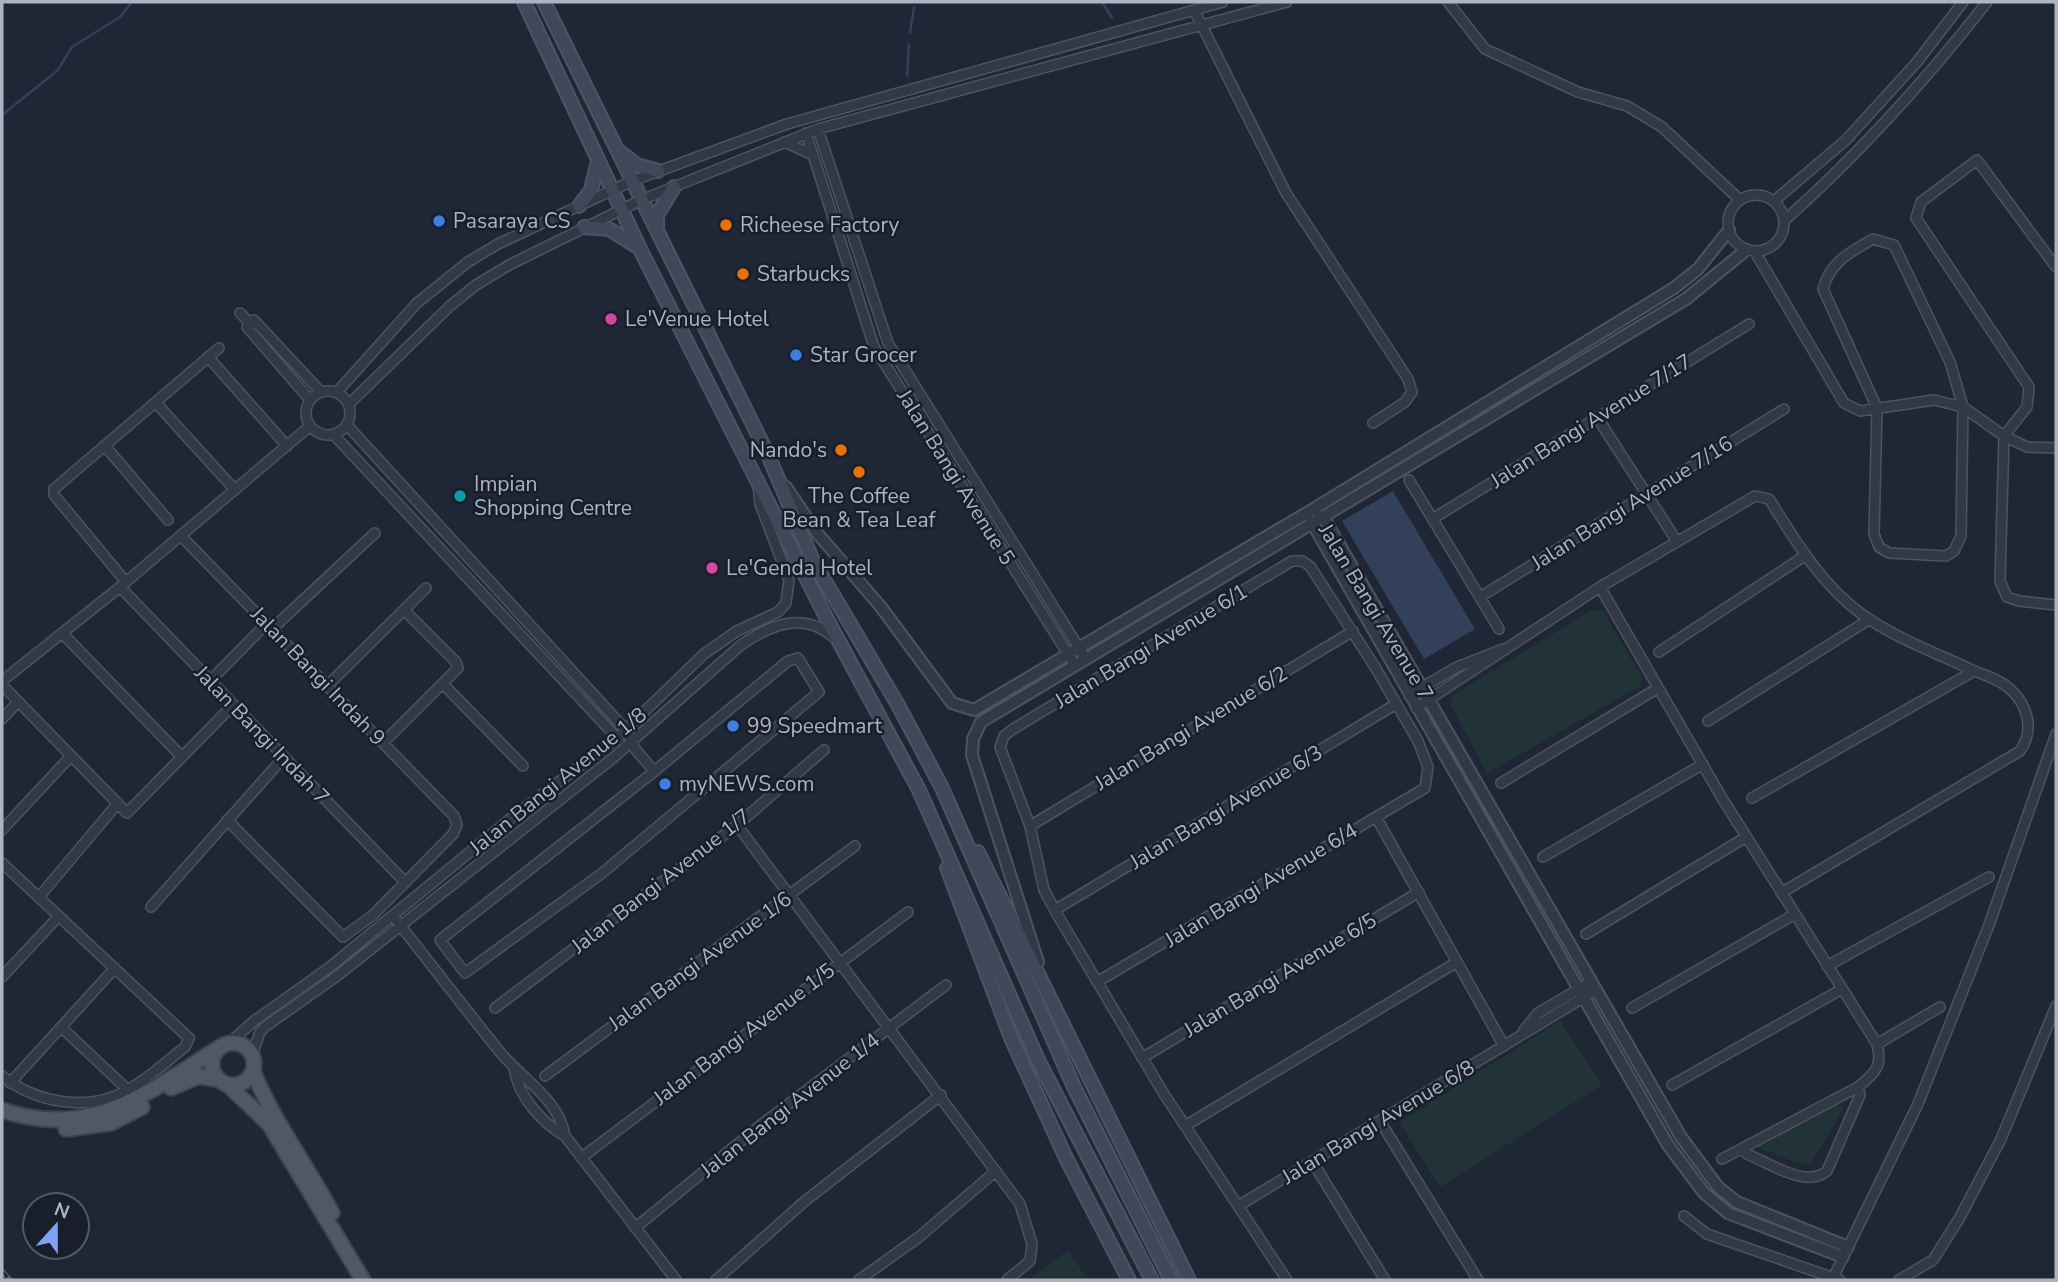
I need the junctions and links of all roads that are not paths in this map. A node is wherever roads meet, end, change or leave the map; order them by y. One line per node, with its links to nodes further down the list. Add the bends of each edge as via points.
1 (524, 2): 21 (main road)
2 (544, 2): 18 (main road)
3 (1223, 2): 8 (street)
4 (1287, 2): 9 (street)
5 (1448, 2): 27 (street, via 1485,49 1651,120)
6 (1963, 2): 28 (street, via 1917,62 1846,140)
7 (1987, 2): 31 (street, via 1931,73)
8 (1194, 10): 9 (street); 10 (street)
9 (1200, 27): 11 (street); 52 (street, via 1286,193 1408,379 1412,392 1405,402)
10 (919, 86): 11 (street); 12 (street)
11 (923, 102): 14 (street)
12 (832, 111): 13 (street); 15 (street)
13 (787, 124): 15 (street); 22 (street)
14 (836, 125): 16 (street); 19 (street)
15 (807, 129): 16 (street); 17 (street); 20 (street, Jalan Bangi Avenue 5)
16 (818, 129): 19 (street, Jalan Bangi Avenue 5)
17 (784, 142): 20 (street); 24 (street)
18 (614, 146): 22 (main road, via 628,159); 23 (main road)
19 (823, 146): 88 (street, Jalan Bangi Avenue 5, via 888,343)
20 (813, 155): 88 (street, Jalan Bangi Avenue 5, via 874,347)
21 (598, 160): 25 (main road); 29 (main road, via 591,190)
22 (658, 171): 23 (street)
23 (632, 181): 25 (street); 26 (main road)
24 (674, 187): 26 (street); 34 (main road, via 657,215)
25 (612, 189): 29 (street); 30 (main road)
26 (641, 200): 30 (street); 34 (main road)
27 (1740, 200): 28 (street, via 1760,195); 33 (street, via 1730,213)
28 (1774, 201): 31 (street)
29 (579, 206): 44 (street, via 498,244 443,281 393,328)
30 (621, 208): 32 (street); 35 (main road)
31 (1785, 220): 36 (street, via 1774,246)
32 (584, 227): 35 (main road, via 621,234); 47 (street, via 476,285)
33 (1729, 230): 36 (street, via 1735,242); 65 (street, via 1698,269 1674,288)
34 (659, 238): 60 (main road)
35 (641, 251): 61 (main road)
36 (1750, 251): 49 (street, via 1844,403 1860,411); 66 (street, via 1686,299)
37 (2056, 267): 56 (street, via 1977,160 1921,202 1916,218 2029,387 2027,407)
38 (240, 313): 39 (street)
39 (250, 323): 43 (street, via 254,320); 45 (street, via 247,327)
40 (1749, 324): 51 (street, Jalan Bangi Avenue 7/17)
41 (219, 348): 42 (street)
42 (208, 357): 46 (street); 58 (street)
43 (321, 391): 44 (street); 45 (street)
44 (337, 392): 47 (street)
45 (310, 400): 54 (street, via 306,413)
46 (156, 403): 57 (street); 63 (street)
47 (349, 404): 53 (street)
48 (1963, 407): 49 (street, via 1934,400); 49 (street, via 1961,536 1946,556 1889,553 1879,547 1874,534); 49 (street, via 1950,362 1894,246 1873,239 1841,258 1826,276 1823,289); 56 (street)
49 (1877, 408)
50 (1784, 409): 64 (street, Jalan Bangi Avenue 7/16)
51 (1598, 417): 64 (street); 67 (street, Jalan Bangi Avenue 7/17)
52 (1373, 423)
53 (347, 425): 55 (street); 104 (street)
54 (310, 426): 55 (street); 58 (street)
55 (333, 435): 106 (street)
56 (2004, 436): 59 (street, via 2027,447); 78 (street, via 2000,580 2007,597)
57 (105, 446): 68 (street); 74 (street, Jalan Bangi Indah 7, via 54,489 54,495)
58 (287, 446): 63 (street)
59 (2056, 448)
60 (769, 457): 88 (street, via 802,513 881,607 952,703 974,710); 117 (main road, via 813,561)
61 (758, 479): 85 (main road); 104 (street, Jalan Bangi Avenue 1/8, via 760,504 789,580 786,603 704,654)
62 (1409, 480): 67 (street)
63 (234, 490): 71 (street)
64 (1646, 494): 72 (street); 77 (street, Jalan Bangi Avenue 7/16)
65 (1310, 512): 66 (street, Jalan Bangi Avenue 7); 69 (street, Jalan Bangi Avenue 7); 88 (street)
66 (1324, 518): 69 (street); 94 (street, Jalan Bangi Avenue 7)
67 (1433, 518): 77 (street)
68 (168, 520)
69 (1311, 526): 88 (street); 96 (street, Jalan Bangi Avenue 7)
70 (376, 533): 81 (street)
71 (181, 536): 74 (street); 81 (street, Jalan Bangi Indah 9)
72 (1676, 541): 73 (street, via 1755,496 1769,499); 75 (street)
73 (1806, 555): 80 (street, via 1838,594); 87 (street)
74 (123, 584): 84 (street); 90 (street, Jalan Bangi Indah 7)
75 (1600, 587): 86 (street); 95 (street)
76 (426, 588): 79 (street)
77 (1480, 597): 82 (street)
78 (2056, 605)
79 (404, 610): 92 (street, via 456,662 455,673); 93 (street)
80 (1870, 619): 89 (street); 103 (street)
81 (269, 626): 90 (street); 93 (street, Jalan Bangi Indah 9)
82 (1499, 629)
83 (1353, 631): 99 (street); 124 (street, Jalan Bangi Avenue 6/2); 124 (street, Jalan Bangi Avenue 6/1, via 1310,566 1292,561 1013,729 1000,747)
84 (63, 634): 91 (street); 111 (street)
85 (841, 646): 108 (street, Jalan Bangi Avenue 1/8, via 826,631 805,623 791,622 759,633 716,664); 118 (main road)
86 (1504, 649): 94 (street, via 1457,667); 97 (street)
87 (1659, 652)
88 (1077, 657): 153 (street, via 989,716 975,732 972,746)
89 (1974, 671): 119 (street); 133 (street, via 2000,681 2022,704 2030,726 2020,751)
90 (210, 681): 100 (street, Jalan Bangi Indah 7)
91 (2, 683): 98 (street)
92 (444, 685): 107 (street); 114 (street)
93 (327, 686): 107 (street, Jalan Bangi Indah 9)
94 (1422, 688): 96 (street); 97 (street, Jalan Bangi Avenue 7)
95 (1658, 688): 113 (street); 116 (street)
96 (1409, 695): 101 (street, Jalan Bangi Avenue 7)
97 (1429, 701): 101 (street); 151 (street, Jalan Bangi Avenue 7)
98 (18, 702): 102 (street); 110 (street)
99 (1396, 704): 121 (street, Jalan Bangi Avenue 6/4, via 1427,759 1425,788); 137 (street, Jalan Bangi Avenue 6/3)
100 (233, 705): 111 (street); 112 (street, Jalan Bangi Indah 7)
101 (1416, 708): 154 (street, Jalan Bangi Avenue 7)
102 (2, 719)
103 (1708, 720)
104 (626, 730): 106 (street, Jalan Bangi Avenue 1/8); 108 (street)
105 (2056, 734): 192 (street, via 1989,926 1918,1104)
106 (617, 738): 108 (street); 141 (street, Jalan Bangi Avenue 1/8)
107 (383, 743): 131 (street, Jalan Bangi Indah 9, via 454,816 457,825)
108 (631, 745): 115 (street); 142 (street, Jalan Bangi Avenue 1/8)
109 (824, 750): 123 (street, Jalan Bangi Avenue 1/7)
110 (71, 756): 120 (street); 125 (street)
111 (181, 757): 120 (street, via 127,813)
112 (284, 757): 122 (street); 131 (street, Jalan Bangi Indah 7)
113 (1703, 764): 126 (street); 128 (street)
114 (523, 765)
115 (654, 771): 115 (street, via 788,661 798,658 819,692 601,874 465,973 440,940)
116 (1501, 783)
117 (942, 788): 153 (main road); 201 (main road, via 1074,1087)
118 (919, 790): 199 (main road, via 1011,1038); 200 (main road, via 1038,1060)
119 (1752, 798)
120 (118, 803): 135 (street)
121 (1376, 817): 132 (street); 149 (street, Jalan Bangi Avenue 6/4)
122 (228, 820): 131 (street, via 343,937 373,915); 136 (street)
123 (737, 825): 134 (street); 157 (street, Jalan Bangi Avenue 1/7)
124 (1030, 826): 137 (street, via 1044,890)
125 (2, 830)
126 (1746, 837): 133 (street); 143 (street)
127 (855, 846): 134 (street, Jalan Bangi Avenue 1/6)
128 (1543, 857)
129 (2, 863): 135 (street)
130 (1989, 877): 146 (street)
131 (405, 881)
132 (1419, 892): 145 (street); 165 (street, Jalan Bangi Avenue 6/5)
133 (1781, 893): 139 (street)
134 (790, 895): 144 (street); 169 (street, Jalan Bangi Avenue 1/6)
135 (39, 897): 140 (street)
136 (151, 907)
137 (1055, 910): 149 (street)
138 (908, 912): 144 (street, Jalan Bangi Avenue 1/5)
139 (1795, 914): 146 (street); 158 (street)
140 (59, 916): 147 (street); 148 (street)
141 (393, 916): 142 (street); 161 (street, Jalan Bangi Avenue 1/8)
142 (400, 925): 164 (street, Jalan Bangi Avenue 1/8, via 266,1026); 166 (street)
143 (1586, 934)
144 (840, 961): 160 (street); 184 (street, Jalan Bangi Avenue 1/5)
145 (1457, 962): 163 (street); 181 (street)
146 (1827, 966): 152 (street)
147 (115, 968): 159 (street); 174 (street, via 189,1038)
148 (2, 976)
149 (1097, 982): 165 (street)
150 (946, 985): 160 (street, Jalan Bangi Avenue 1/4)
151 (1593, 986): 154 (street, Jalan Bangi Avenue 6/8); 175 (street, Jalan Bangi Avenue 7)
152 (1842, 989): 162 (street); 172 (street)
153 (1048, 990): 202 (main road, via 1131,1169)
154 (1581, 993): 163 (street, Jalan Bangi Avenue 6/8); 177 (street, Jalan Bangi Avenue 7)
155 (2056, 1006): 206 (street, via 2001,1139 1959,1219 1933,1260)
156 (1940, 1007): 162 (street)
157 (495, 1008)
158 (1632, 1008)
159 (61, 1027): 171 (street); 174 (street)
160 (889, 1027): 176 (street); 190 (street, Jalan Bangi Avenue 1/4)
161 (225, 1045): 164 (main road, via 242,1045); 170 (main road, via 212,1062); 178 (main road, via 107,1113 57,1121)
162 (1877, 1045): 173 (street, via 1881,1060 1877,1072)
163 (1504, 1046): 180 (street, Jalan Bangi Avenue 6/8)
164 (252, 1055): 167 (main road)
165 (1142, 1058): 181 (street)
166 (514, 1068): 182 (street, via 543,1095 563,1124); 182 (street, via 516,1084 531,1105 552,1129)
167 (253, 1071): 170 (main road, via 243,1083); 191 (main road, via 346,1241)
168 (2, 1076): 171 (street)
169 (545, 1076)
170 (223, 1082): 179 (main road, via 199,1076 188,1079 133,1113 85,1129 51,1130); 191 (main road, via 269,1124)
171 (10, 1083): 174 (street, via 65,1102 86,1103)
172 (1672, 1085)
173 (1858, 1087): 183 (street); 183 (street, via 1860,1095 1820,1178 1808,1179)
174 (128, 1090)
175 (1654, 1091): 177 (street); 192 (street, Jalan Bangi Avenue 7, via 1718,1187 1737,1202)
176 (941, 1095): 187 (street); 196 (street, via 805,1201)
177 (1641, 1098): 192 (street, Jalan Bangi Avenue 7, via 1704,1193 1728,1213)
178 (2, 1110)
179 (2, 1117)
180 (1380, 1121): 186 (street, Jalan Bangi Avenue 6/8); 205 (street)
181 (1185, 1126): 188 (street)
182 (565, 1136): 184 (street)
183 (1742, 1149): 185 (street)
184 (581, 1158): 190 (street)
185 (1722, 1159)
186 (1312, 1161): 188 (street, Jalan Bangi Avenue 6/8); 204 (street)
187 (996, 1171): 197 (street, via 919,1237); 198 (street, via 1020,1204 1032,1244 1030,1261)
188 (1238, 1206): 203 (street)
189 (1684, 1216): 193 (street, via 1707,1234)
190 (635, 1228): 195 (street)
191 (346, 1250): 194 (main road)
192 (1845, 1252): 193 (street)
193 (1836, 1279)
194 (363, 1280)
195 (676, 1280)
196 (716, 1280)
197 (859, 1280)
198 (1007, 1280)
199 (1129, 1280)
200 (1152, 1280)
201 (1171, 1280)
202 (1189, 1280)
203 (1287, 1280)
204 (1385, 1280)
205 (1478, 1280)
206 (1899, 1280)

